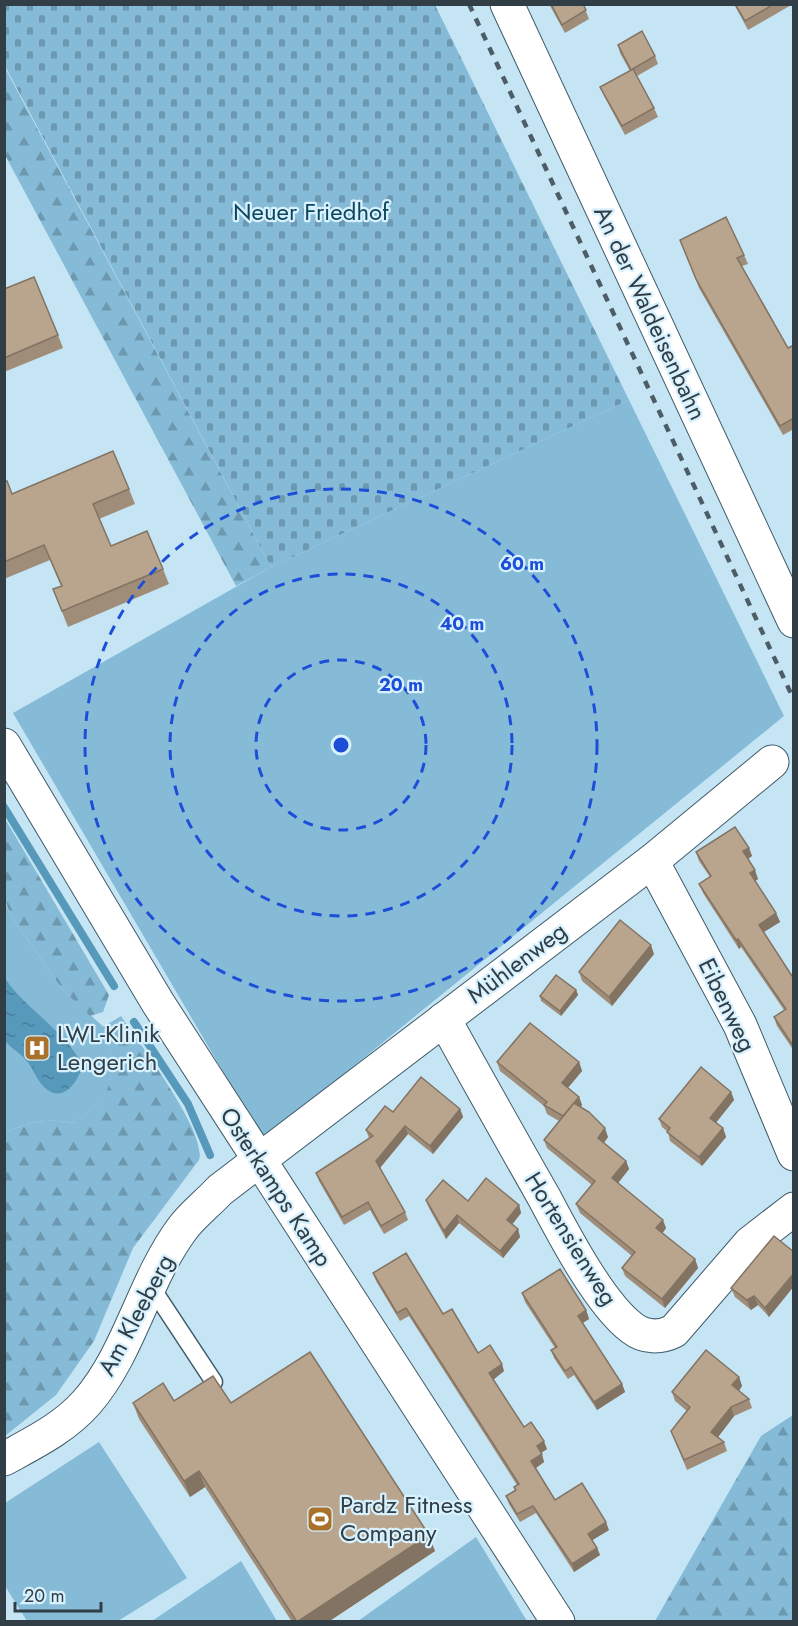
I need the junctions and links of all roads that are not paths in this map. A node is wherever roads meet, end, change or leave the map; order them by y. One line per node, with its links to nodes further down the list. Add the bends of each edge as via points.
1 (507, 4): 2 (street, An der Waldeisenbahn)
2 (794, 621)
3 (4, 745): 8 (street, Osterkamps Kamp, via 158,1002)
4 (772, 762): 5 (street, Mühlenweg)
5 (652, 861): 6 (street, Mühlenweg); 7 (street, Eibenweg, via 740,1025)
6 (444, 1019): 8 (street, Mühlenweg); 9 (street, Hortensienweg, via 574,1251 615,1311 643,1335 674,1331 750,1243)
7 (794, 1154)
8 (259, 1161): 10 (street, Am Kleeberg, via 220,1190 182,1229); 13 (street, Osterkamps Kamp)
9 (794, 1209)
10 (150, 1286): 11 (lane); 12 (street, Am Kleeberg, via 108,1374 87,1402 58,1430)
11 (214, 1382)
12 (4, 1459)
13 (558, 1622)

